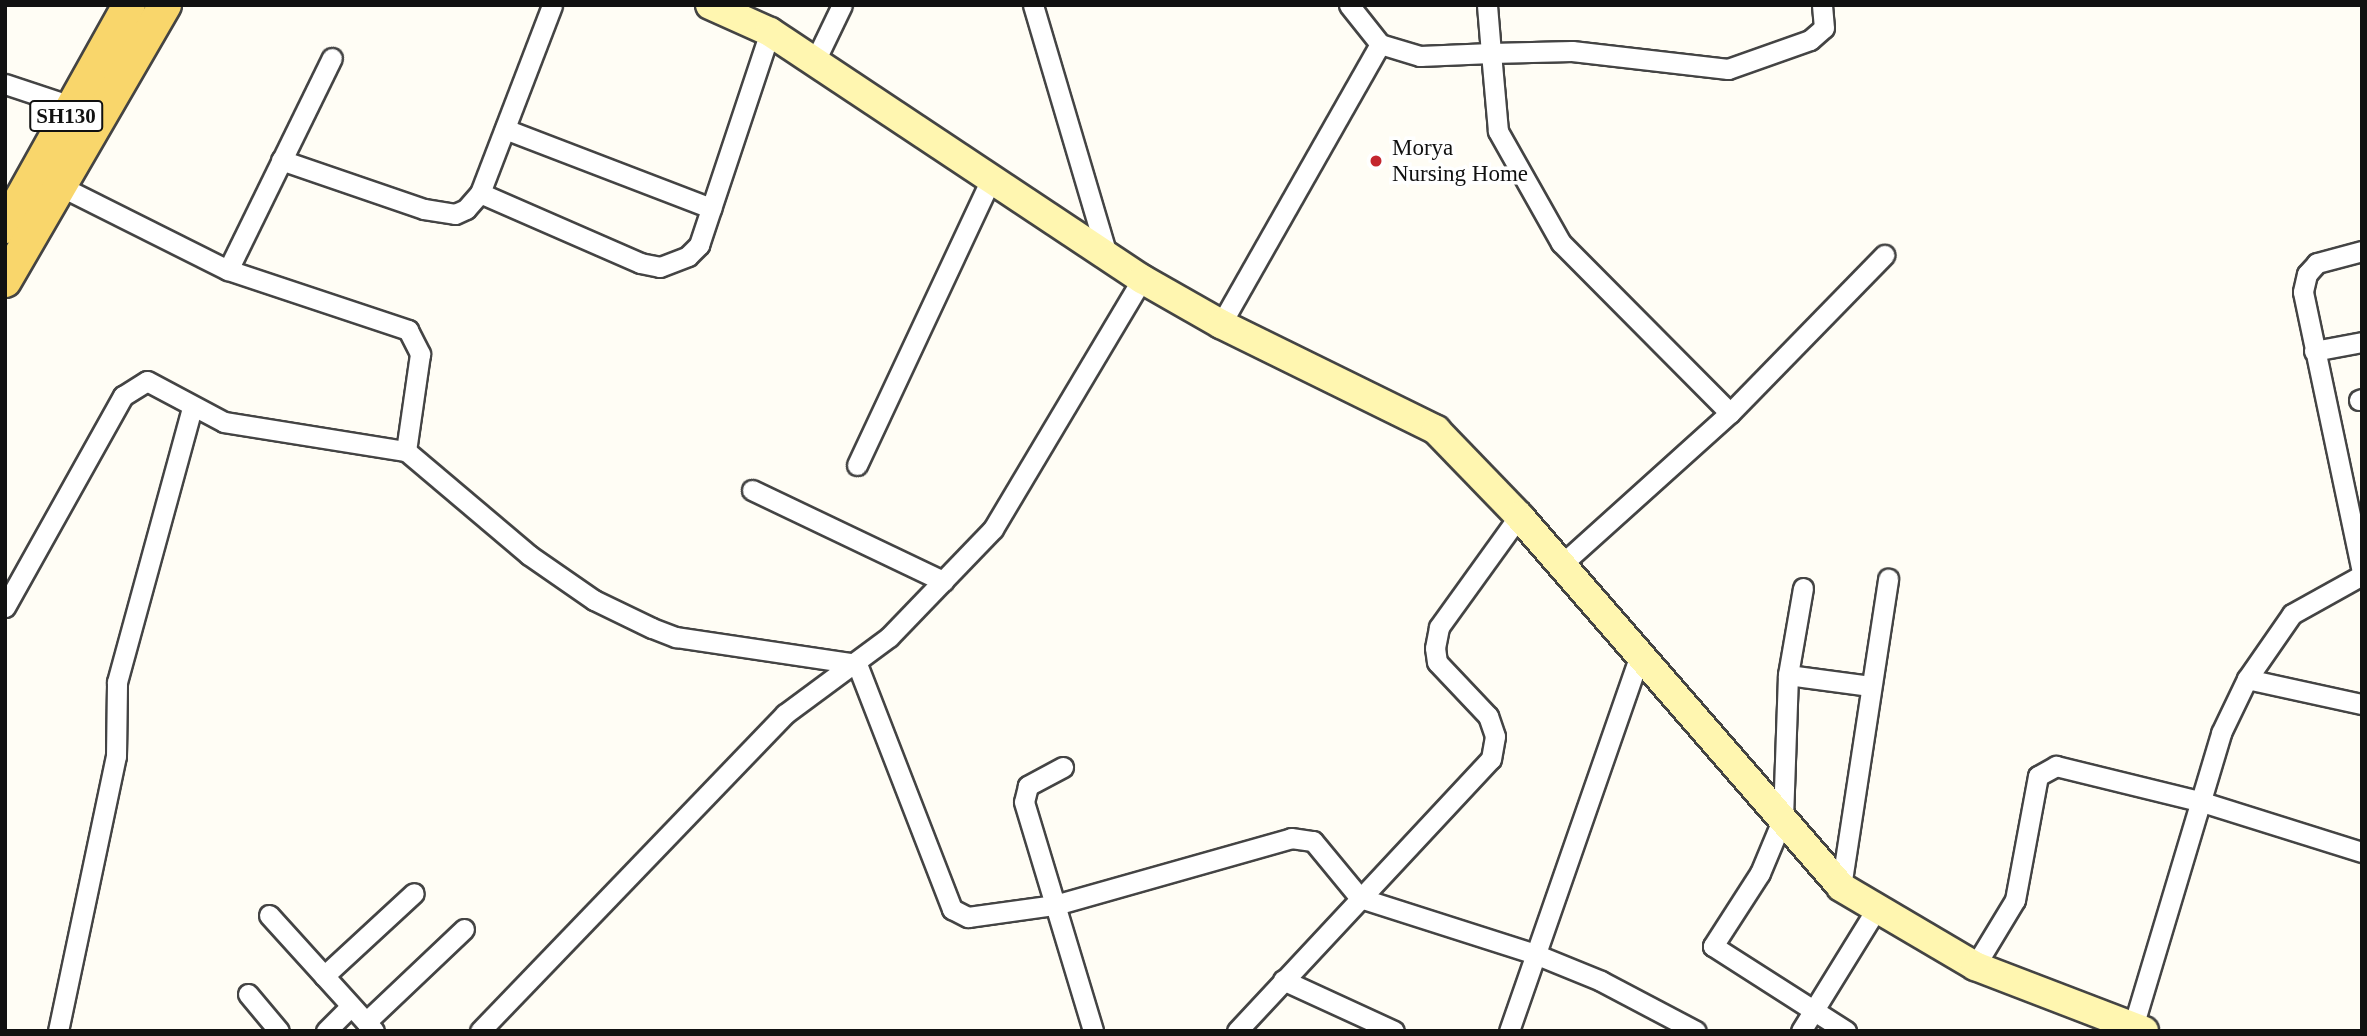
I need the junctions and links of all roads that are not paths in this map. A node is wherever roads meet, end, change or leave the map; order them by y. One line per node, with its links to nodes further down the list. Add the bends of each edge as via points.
1 (129, 5): 16 (main road, SH130)
2 (165, 5): 16 (main road)
3 (552, 5): 17 (street)
4 (710, 5): 10 (main road)
5 (842, 5): 14 (street)
6 (1033, 5): 25 (street)
7 (1487, 5): 12 (street)
8 (1822, 5): 12 (street, via 1824,28 1810,40 1728,69 1572,51)
9 (1352, 7): 11 (street)
10 (771, 32): 14 (main road); 22 (street)
11 (1380, 44): 12 (street, via 1420,57); 30 (street)
12 (1491, 53): 34 (street, via 1498,131 1561,243)
13 (332, 58): 18 (street)
14 (815, 61): 19 (main road)
15 (5, 85): 16 (street)
16 (86, 110): 20 (main road); 23 (main road, SH130)
17 (505, 129): 21 (street); 22 (street)
18 (281, 160): 21 (street, via 444,213 467,209); 27 (street)
19 (992, 177): 25 (main road); 36 (street)
20 (60, 186): 27 (street); 29 (main road)
21 (480, 193): 22 (street, via 640,263 672,269 699,245)
22 (711, 208)
23 (5, 227)
24 (2362, 251): 32 (street, via 2317,262 2307,274 2303,292)
25 (1106, 252): 28 (main road)
26 (1884, 255): 34 (street)
27 (228, 270): 35 (street, via 408,330 421,354)
28 (1142, 279): 30 (main road); 42 (street, via 993,528)
29 (5, 281)
30 (1221, 324): 38 (main road, via 1436,430)
31 (2362, 342): 32 (street)
32 (2314, 351): 40 (street)
33 (192, 407): 35 (street, via 224,422); 44 (street, via 148,381 123,396); 71 (street, via 117,682 116,756)
34 (1730, 413): 39 (street)
35 (406, 452): 46 (street, via 529,555 624,617 676,637)
36 (857, 465)
37 (752, 489): 42 (street)
38 (1519, 516): 39 (main road); 57 (street, via 1439,627 1435,648 1437,662 1488,716 1495,736 1491,759)
39 (1561, 565): 45 (main road)
40 (2362, 574): 48 (street, via 2292,614)
41 (1888, 579): 49 (street)
42 (943, 581): 46 (street)
43 (1803, 588): 47 (street)
44 (5, 607)
45 (1639, 658): 53 (main road); 62 (street)
46 (857, 664): 58 (street, via 952,909 968,917); 74 (street, via 826,681 785,714)
47 (1788, 675): 49 (street); 53 (street)
48 (2248, 679): 50 (street); 52 (street, via 2221,733)
49 (1870, 686): 55 (street)
50 (2362, 704)
51 (1063, 767): 58 (street, via 1028,786 1024,802)
52 (2199, 801): 54 (street); 63 (street, via 2056,766 2038,776 2015,900); 70 (street)
53 (1783, 818): 55 (main road); 68 (street, via 1760,873 1713,946)
54 (2362, 852)
55 (1841, 887): 59 (main road)
56 (414, 892): 64 (street)
57 (1360, 898): 58 (street, via 1313,841 1291,838); 62 (street); 65 (street)
58 (1055, 905): 75 (street)
59 (1875, 911): 63 (main road); 68 (street)
60 (269, 915): 64 (street)
61 (464, 929): 69 (street)
62 (1535, 954): 78 (street); 79 (street, via 1601,981)
63 (1975, 966): 70 (main road)
64 (324, 976): 67 (street)
65 (1283, 980): 76 (street); 77 (street)
66 (248, 994): 72 (street)
67 (351, 1006): 69 (street); 73 (street)
68 (1813, 1010): 80 (street); 81 (street)
69 (370, 1027)
70 (2139, 1029)
71 (58, 1031)
72 (278, 1031)
73 (326, 1031)
74 (480, 1031)
75 (1093, 1031)
76 (1237, 1031)
77 (1394, 1031)
78 (1510, 1031)
79 (1696, 1031)
80 (1801, 1031)
81 (1846, 1031)

